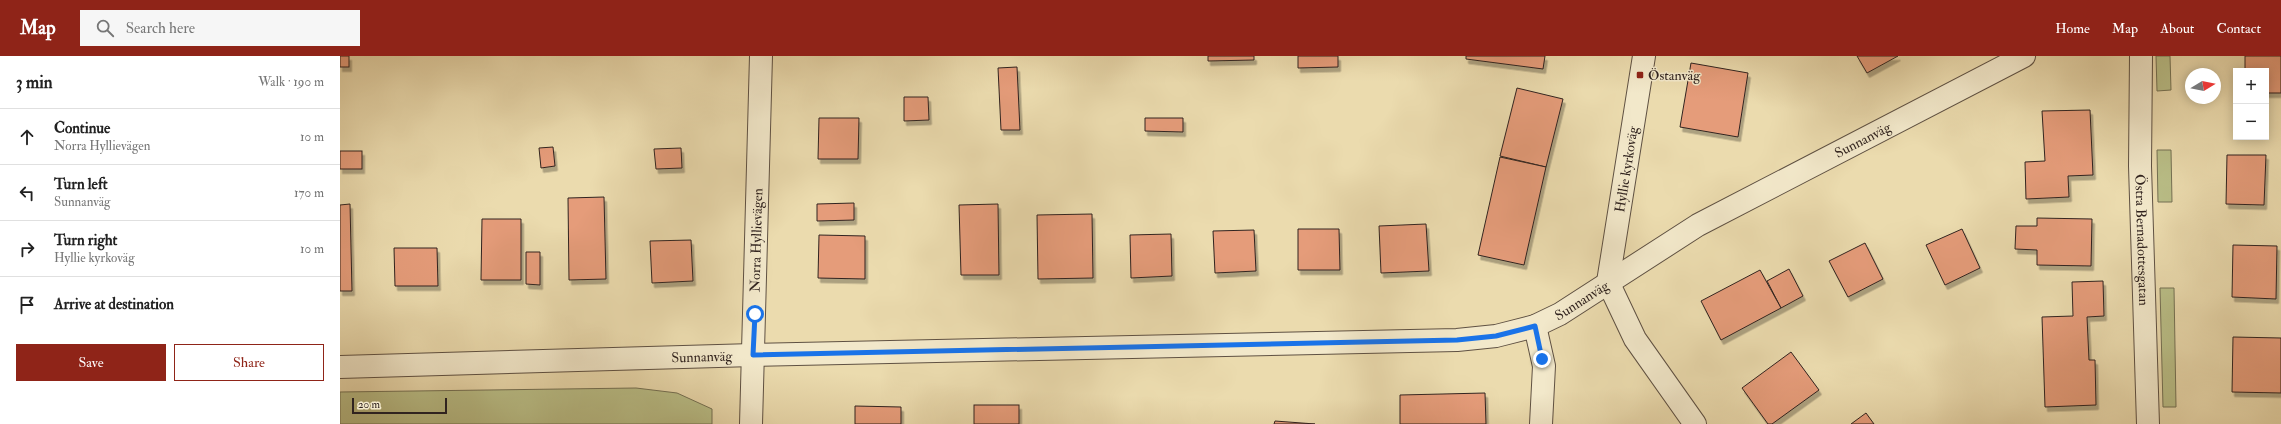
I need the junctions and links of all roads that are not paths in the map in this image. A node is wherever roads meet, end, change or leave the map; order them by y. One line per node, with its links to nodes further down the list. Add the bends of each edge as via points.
1 (761, 56): 7 (street, Norra Hyllievägen)
2 (1644, 56): 5 (street, Hyllie kyrkoväg)
3 (2024, 56): 5 (street, Sunnanväg, via 1698,225)
4 (2141, 56): 12 (street, Östra Bernadottesgatan, via 2140,166)
5 (1608, 282): 6 (street, Sunnanväg, via 1560,314); 11 (street, via 1635,339)
6 (1535, 326): 7 (street, Sunnanväg, via 1496,336 1457,340); 10 (street, via 1544,366)
7 (753, 355): 8 (street, Sunnanväg); 9 (street, Norra Hyllievägen)
8 (340, 367)
9 (751, 424)
10 (1541, 424)
11 (1695, 424)
12 (2148, 424)

